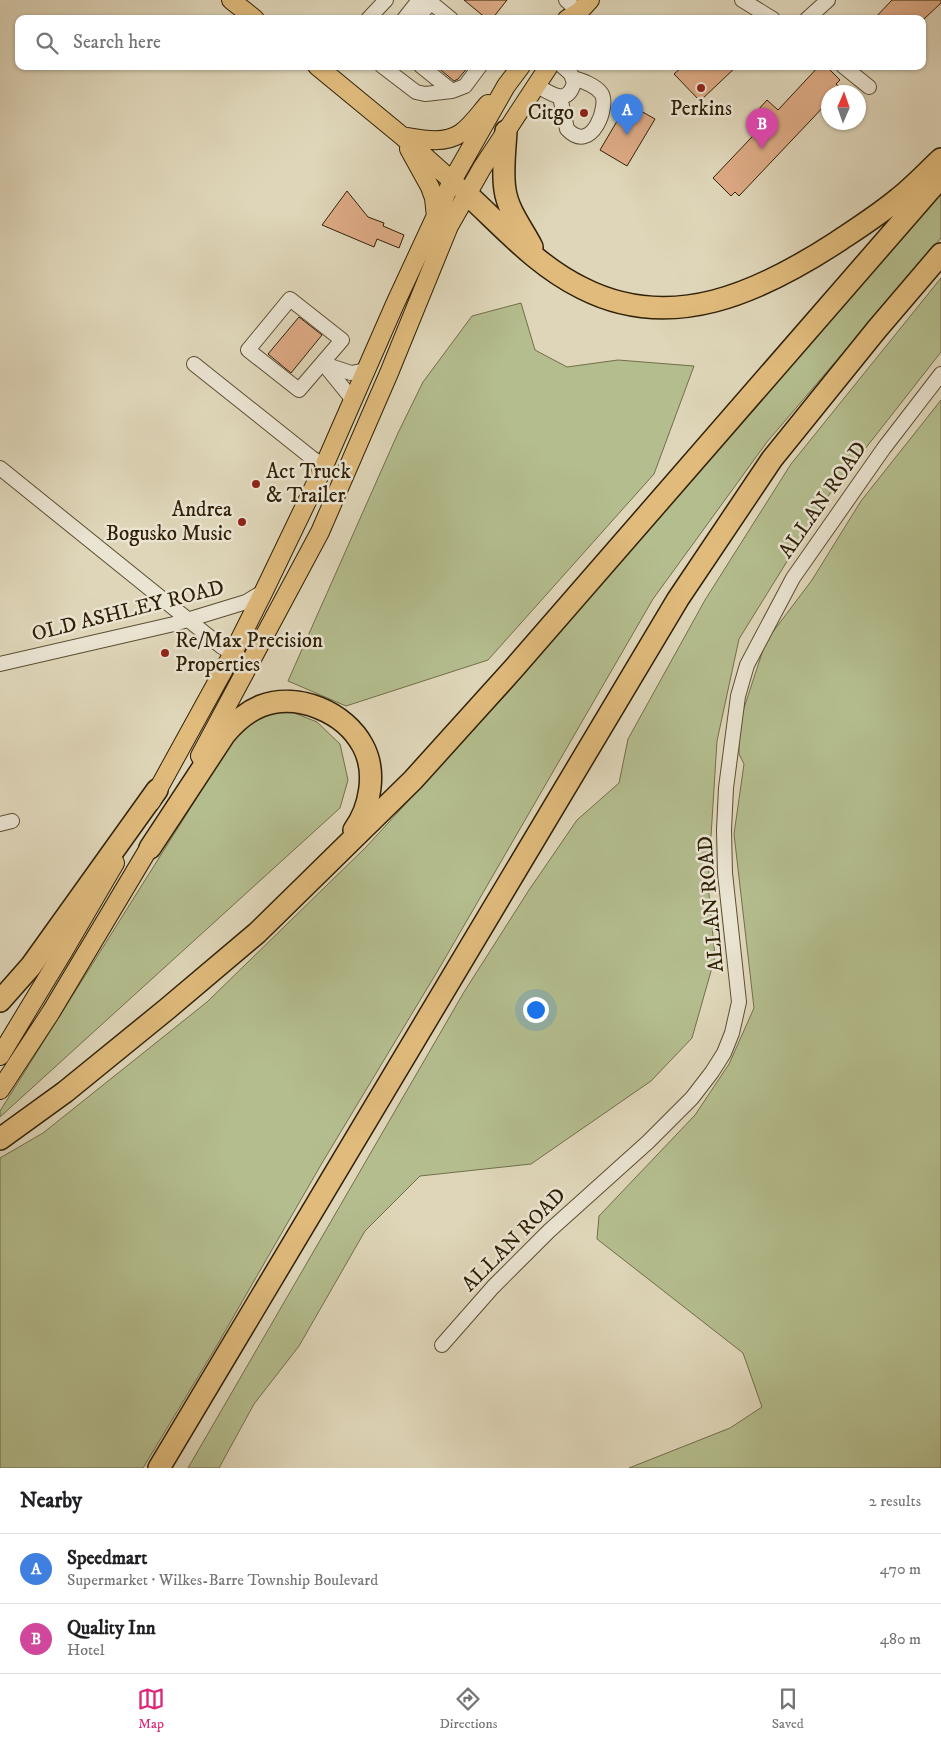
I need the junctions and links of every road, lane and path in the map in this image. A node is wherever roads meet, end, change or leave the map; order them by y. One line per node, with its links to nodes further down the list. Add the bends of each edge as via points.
1 (231, 0): 8 (main road)
2 (386, 0): 9 (street)
3 (566, 0): 7 (street)
4 (742, 0): 13 (street)
5 (828, 0): 14 (street)
6 (426, 1): 10 (street); 11 (street); 12 (street)
7 (578, 12)
8 (250, 15)
9 (372, 15)
10 (409, 15)
11 (419, 15)
12 (445, 15)
13 (766, 15)
14 (811, 15)
15 (324, 70): 29 (main road)
16 (387, 70): 26 (street, via 416,92)
17 (425, 70): 26 (street)
18 (477, 70): 26 (street, via 465,86)
19 (546, 70): 24 (main road)
20 (566, 70): 23 (street)
21 (849, 70): 25 (street)
22 (513, 73): 29 (main road, via 460,133 448,139 434,140); 32 (main road)
23 (573, 78): 27 (street, via 573,86); 27 (street, via 586,82 604,98 604,110 590,135 579,137 567,129)
24 (536, 85): 27 (street); 28 (main road)
25 (869, 87)
26 (452, 91)
27 (560, 97)
28 (506, 132): 32 (main road, via 482,168); 35 (highway, via 505,191 511,210)
29 (402, 136): 32 (main road); 33 (main road, via 430,187)
30 (941, 159): 35 (highway, via 898,199 811,259 722,300 701,305 644,308 583,289)
31 (941, 177): 50 (highway, via 515,667 413,780)
32 (460, 188): 33 (main road); 35 (highway); 47 (main road, via 449,226 320,532)
33 (436, 217): 38 (main road)
34 (941, 254): 56 (highway, via 772,459 678,599)
35 (542, 264)
36 (323, 363): 36 (street, via 342,340 290,299 248,350 299,390); 38 (street, via 352,373); 40 (street)
37 (194, 364): 41 (street)
38 (366, 370): 40 (main road)
39 (941, 374): 55 (street, ALLAN ROAD, via 884,448 793,578 747,665 738,696 726,788 725,873 739,1002 724,1053 692,1098 549,1231 493,1287)
40 (353, 400): 41 (main road)
41 (324, 466): 43 (main road)
42 (0, 468): 44 (street)
43 (264, 591): 44 (street, OLD ASHLEY ROAD, via 246,602); 45 (main road)
44 (188, 619): 45 (street); 46 (street, OLD ASHLEY ROAD)
45 (233, 653): 47 (street); 48 (main road)
46 (0, 664)
47 (250, 664): 49 (main road)
48 (158, 790): 51 (highway, via 31,966); 52 (main road)
49 (150, 848): 50 (highway, via 236,722 262,706 293,702 334,716 355,734 368,759 368,800 364,813); 53 (main road)
50 (325, 866): 54 (highway, via 257,933 167,1009)
51 (0, 1001)
52 (0, 1056)
53 (0, 1090)
54 (0, 1140)
55 (442, 1345)
56 (159, 1468)

